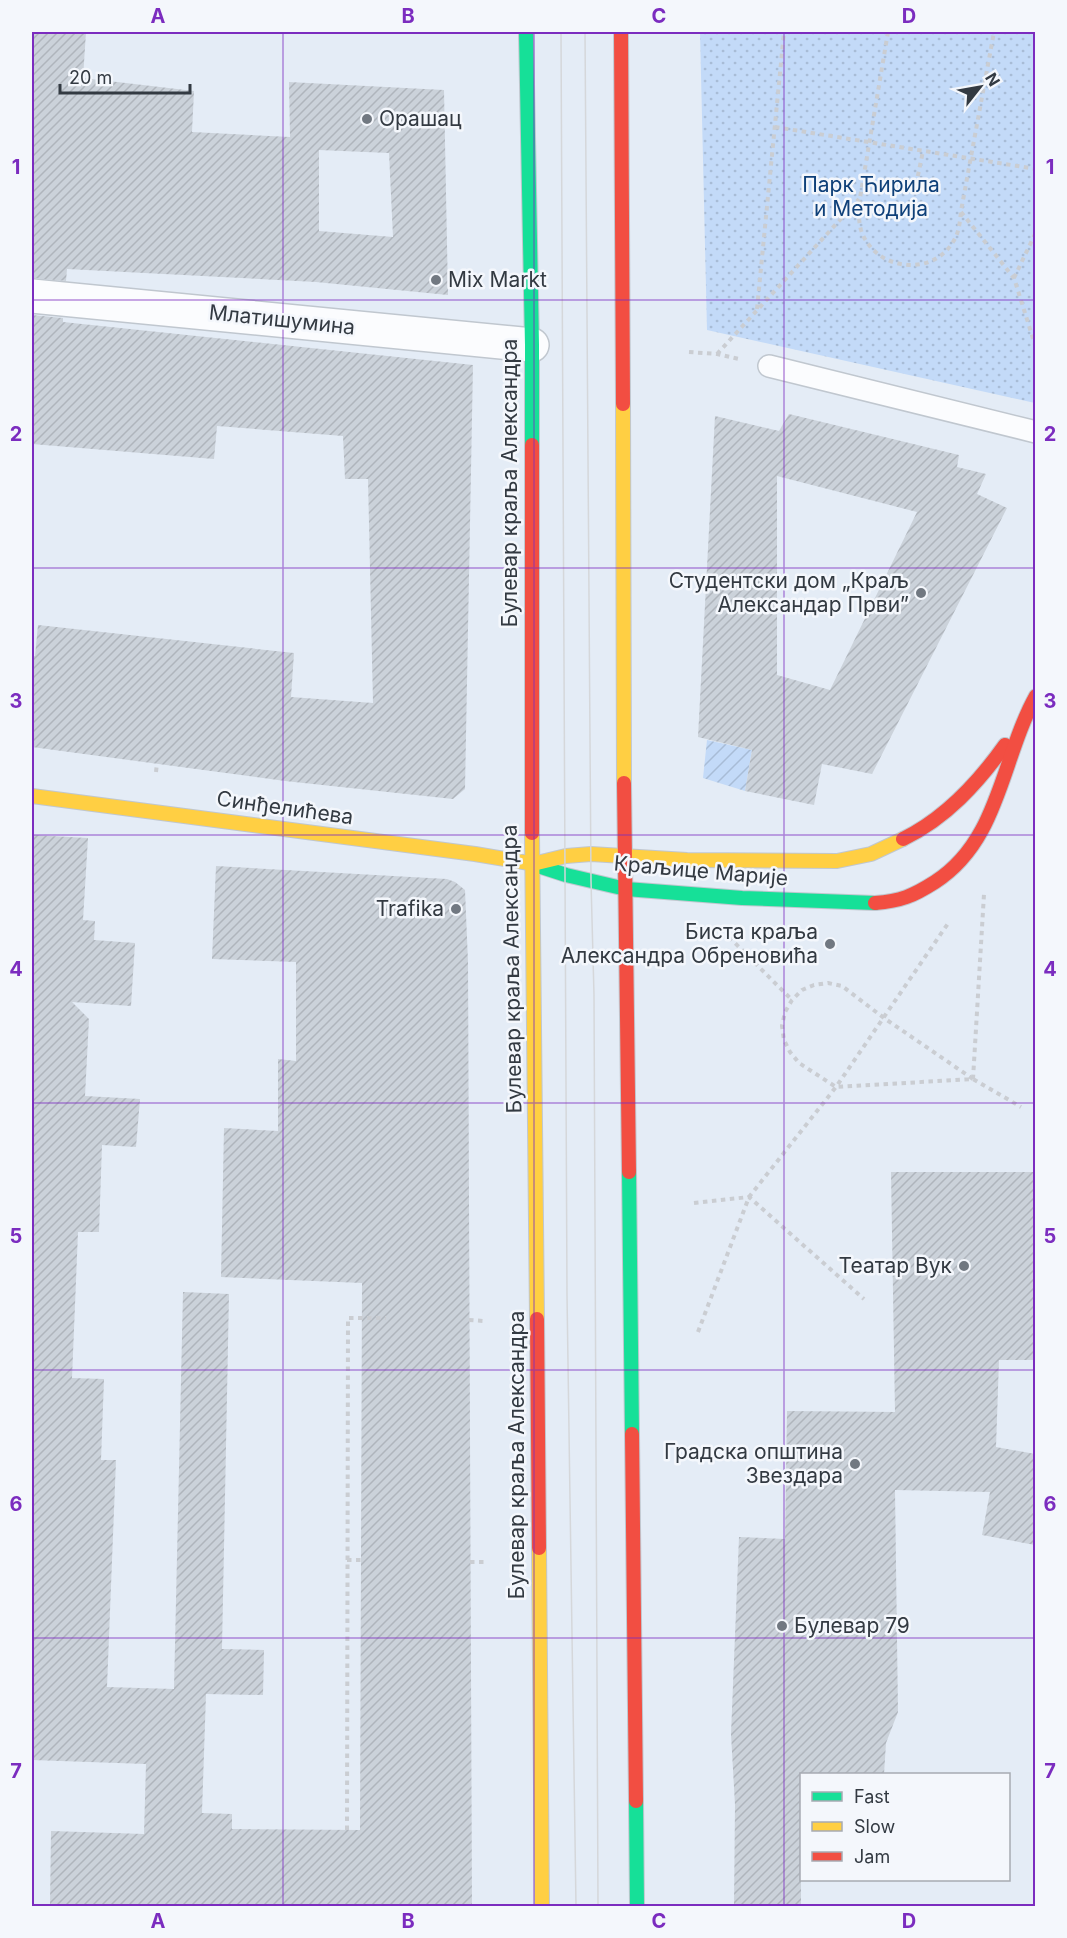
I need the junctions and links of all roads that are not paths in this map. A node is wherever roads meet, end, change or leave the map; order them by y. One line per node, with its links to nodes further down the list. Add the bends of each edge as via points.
1 (526, 32): 4 (main road, Булевар краља Александра)
2 (621, 32): 10 (main road)
3 (32, 296): 4 (street, Млатишумина)
4 (532, 345): 11 (main road, Булевар краља Александра)
5 (769, 366): 6 (lane)
6 (1035, 432)
7 (1035, 696): 8 (main road, Краљице Марије)
8 (1026, 714): 10 (main road, Краљице Марије, via 983,776 960,799 911,835 871,854 804,862); 12 (main road, Краљице Марије, via 982,832 952,871 899,901 869,904)
9 (32, 796): 11 (main road, Синђелићева)
10 (626, 856): 11 (main road, Краљице Марије, via 566,856); 12 (main road)
11 (532, 864): 12 (main road, Краљице Марије); 13 (main road, Булевар краља Александра)
12 (626, 889): 14 (main road)
13 (542, 1906)
14 (637, 1906)

